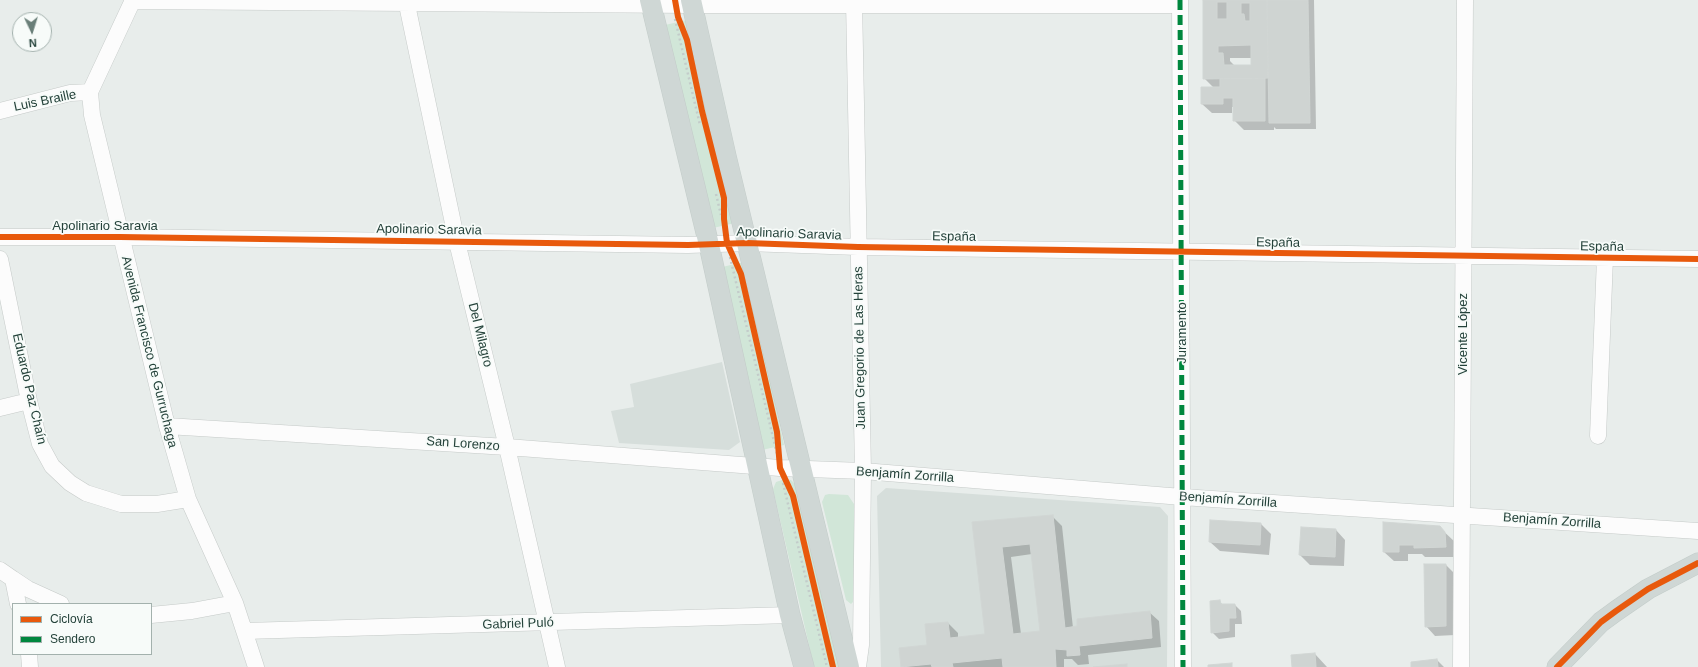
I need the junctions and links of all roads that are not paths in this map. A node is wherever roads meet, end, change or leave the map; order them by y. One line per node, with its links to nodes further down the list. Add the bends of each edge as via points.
1 (133, 0): 3 (street); 8 (street)
2 (1465, 0): 17 (street, Vicente López)
3 (406, 2): 4 (street); 12 (street, Del Milagro)
4 (651, 2): 6 (street); 14 (main road)
5 (854, 2): 6 (street); 7 (street); 15 (street, Juan Gregorio de Las Heras)
6 (683, 3): 13 (main road)
7 (1180, 3): 16 (street, Juramento)
8 (90, 92): 9 (street, Luis Braille, via 70,93); 11 (street, Avenida Francisco de Gurruchaga, via 92,115)
9 (0, 111)
10 (0, 237): 11 (street, Apolinario Saravia)
11 (120, 237): 12 (street, Apolinario Saravia); 23 (street, Avenida Francisco de Gurruchaga)
12 (457, 242): 14 (street, Apolinario Saravia); 25 (street, Del Milagro)
13 (747, 243): 14 (street, Apolinario Saravia); 15 (street, Apolinario Saravia); 27 (main road)
14 (718, 244): 26 (main road)
15 (858, 247): 16 (street, España); 28 (street, Juan Gregorio de Las Heras)
16 (1182, 252): 17 (street, España); 29 (street, Juramento)
17 (1463, 256): 18 (street, España); 31 (street, Vicente López)
18 (1606, 258): 20 (street, España); 24 (street)
19 (0, 259): 21 (street, Eduardo Paz Chaín)
20 (1698, 260)
21 (29, 401): 22 (street); 30 (street, Eduardo Paz Chaín, via 40,444 59,474 70,483 91,495 121,504 157,504)
22 (0, 408)
23 (167, 426): 25 (street, San Lorenzo); 30 (street, Avenida Francisco de Gurruchaga)
24 (1598, 436)
25 (507, 447): 26 (street, San Lorenzo); 40 (street, Del Milagro)
26 (759, 466): 27 (street, Benjamín Zorrilla); 38 (main road)
27 (800, 468): 28 (street, Benjamín Zorrilla); 48 (main road)
28 (863, 471): 29 (street, Benjamín Zorrilla); 49 (street, Juan Gregorio de Las Heras, via 861,645)
29 (1182, 497): 31 (street, Benjamín Zorrilla); 50 (street, Juramento)
30 (188, 499): 37 (street, Avenida Francisco de Gurruchaga)
31 (1463, 515): 32 (street, Benjamín Zorrilla); 51 (street, Vicente López)
32 (1698, 531)
33 (1698, 563): 43 (main road, via 1648,589 1601,622)
34 (6, 574): 35 (street); 36 (street, via 28,589)
35 (18, 603)
36 (59, 603)
37 (235, 603): 39 (street); 41 (street, Avenida Francisco de Gurruchaga)
38 (790, 615): 40 (street, Gabriel Puló); 47 (main road)
39 (152, 616)
40 (546, 623): 41 (street, Gabriel Puló); 46 (street, Del Milagro)
41 (245, 631): 45 (street, Avenida Francisco de Gurruchaga)
42 (28, 655): 44 (street)
43 (1562, 663)
44 (30, 667)
45 (255, 667)
46 (557, 667)
47 (804, 667)
48 (849, 667)
49 (858, 667)
50 (1183, 667)
51 (1461, 667)

